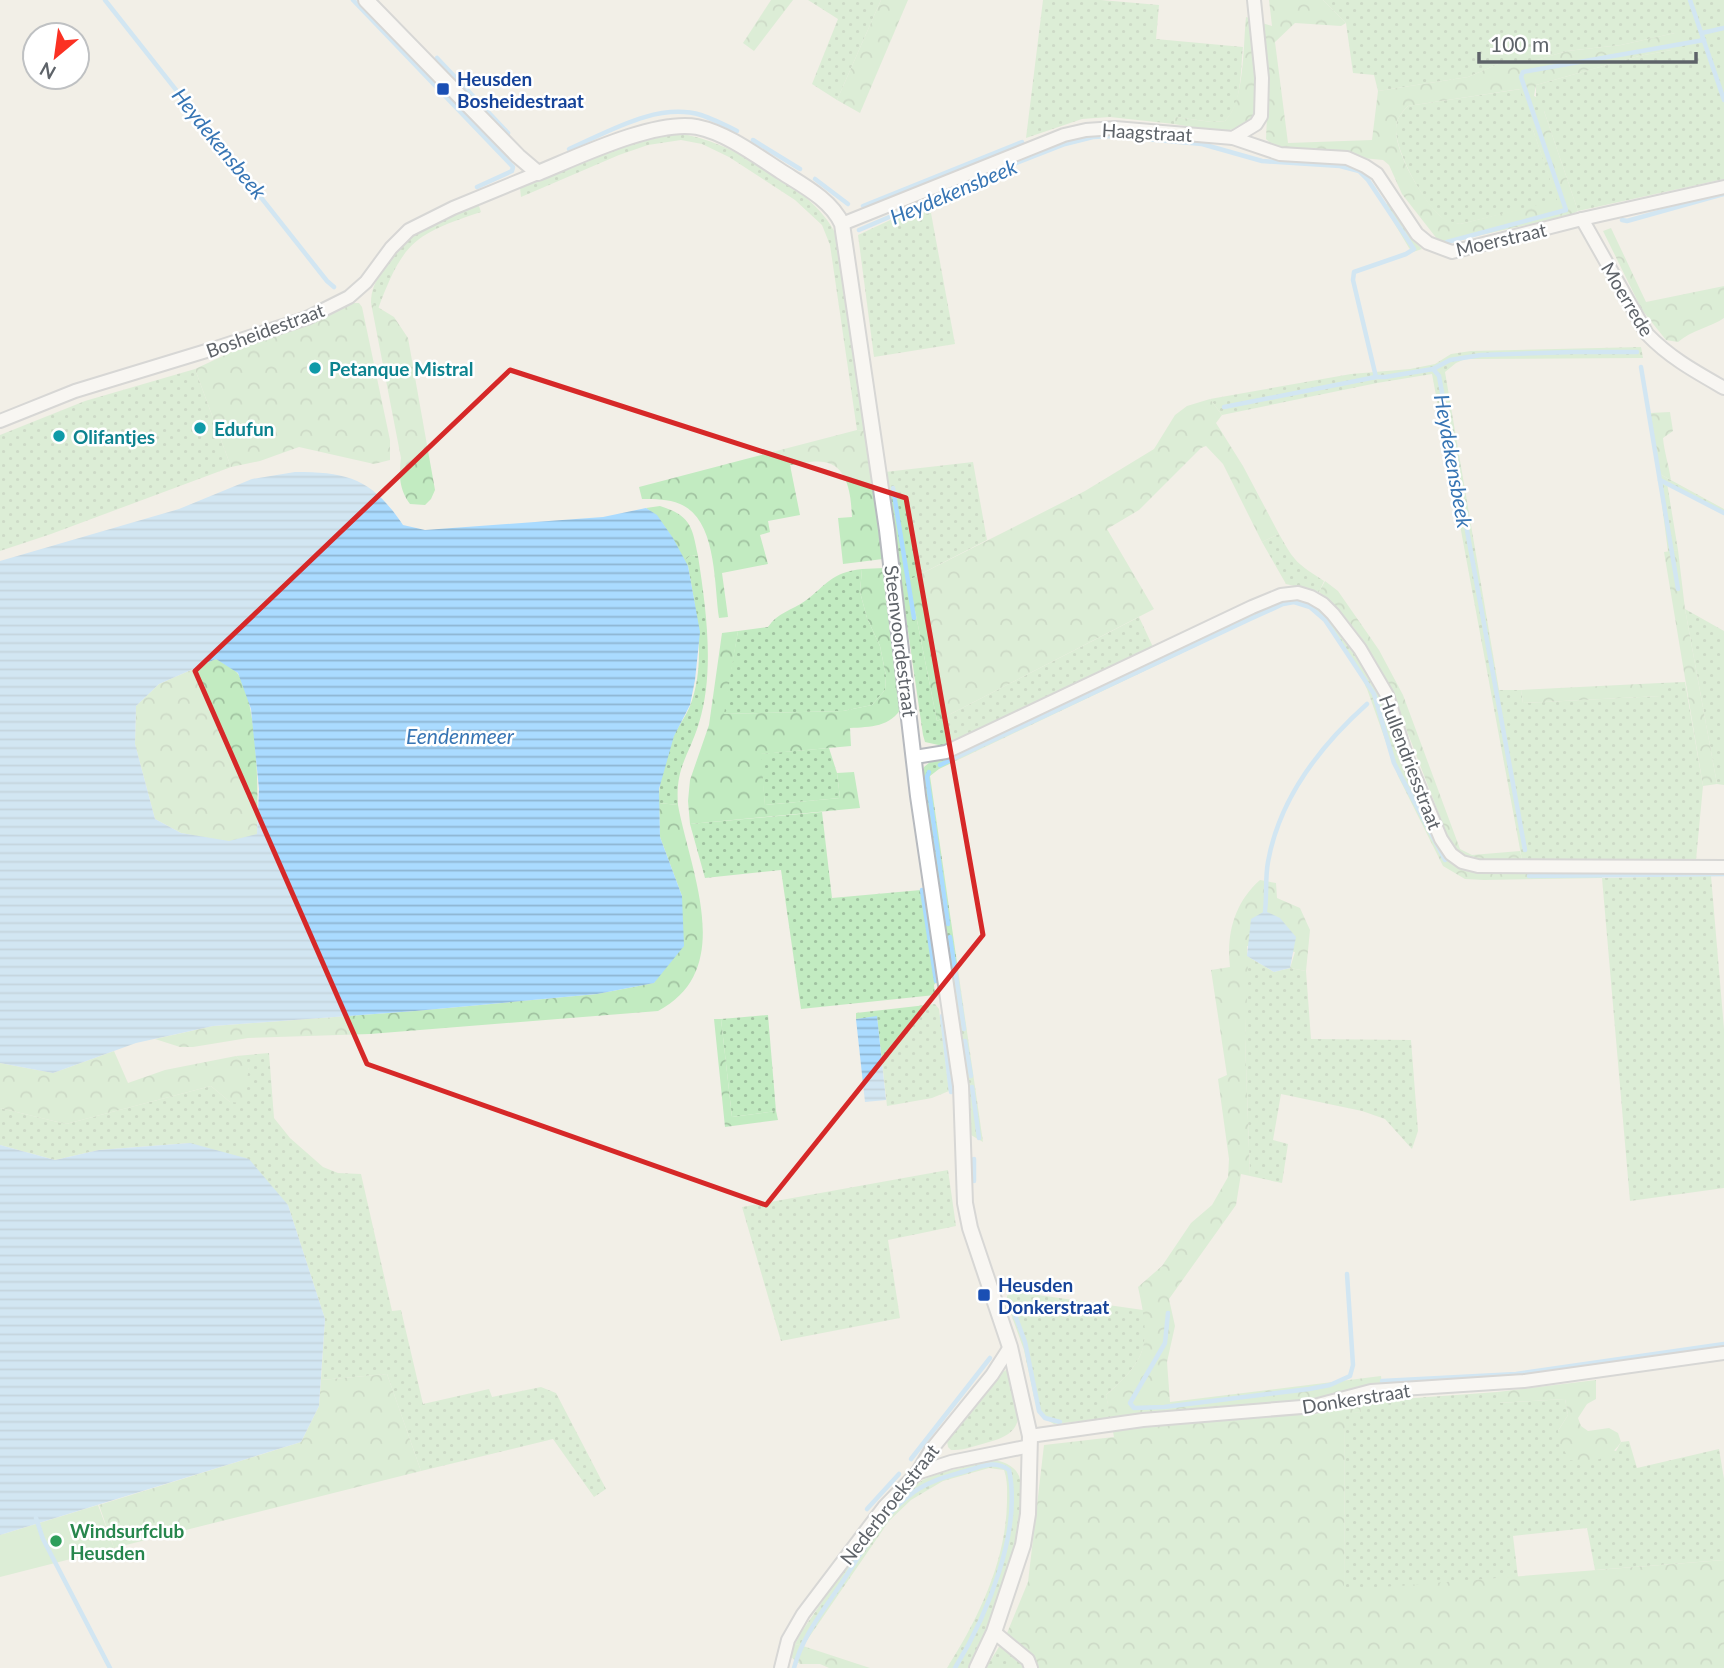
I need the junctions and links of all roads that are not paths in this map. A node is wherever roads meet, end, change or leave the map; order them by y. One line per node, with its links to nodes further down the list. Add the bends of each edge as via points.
1 (366, 0): 4 (street)
2 (1254, 0): 3 (street, via 1261,116)
3 (1233, 138): 6 (street, Moerstraat, via 1280,154 1347,159 1365,166 1377,174 1417,234 1441,250 1486,245); 7 (street, Haagstraat, via 1115,128 1086,130)
4 (538, 173): 7 (street, via 651,132 696,127 796,181 837,213); 9 (street, Bosheidestraat, via 409,230 349,297 307,318 75,391)
5 (1724, 187): 6 (street, Moerstraat)
6 (1582, 219): 8 (street, Moerrede, via 1647,334 1679,363)
7 (842, 224): 10 (street, Steenvoordestraat)
8 (1724, 388)
9 (0, 421)
10 (915, 757): 11 (street, Hullendriesstraat, via 946,752 1252,607 1298,593 1333,614 1374,672 1387,695 1441,839 1462,862 1478,866); 12 (street, Steenvoordestraat, via 961,1086 965,1203)
11 (1724, 867)
12 (1010, 1347): 14 (street, Steenvoordestraat); 15 (street, Nederbroekstraat)
13 (1724, 1353): 14 (street, Donkerstraat, via 1524,1381 1371,1391 1314,1406 1143,1420)
14 (1030, 1441): 15 (street, Donkerstraat); 16 (street, Steenvoordestraat, via 1023,1545)
15 (918, 1473): 17 (street, Nederbroekstraat, via 884,1507 803,1614 788,1640)
16 (994, 1632): 18 (street, Steenvoordestraat); 19 (street, via 1028,1660)
17 (781, 1668)
18 (977, 1668)
19 (1031, 1668)

